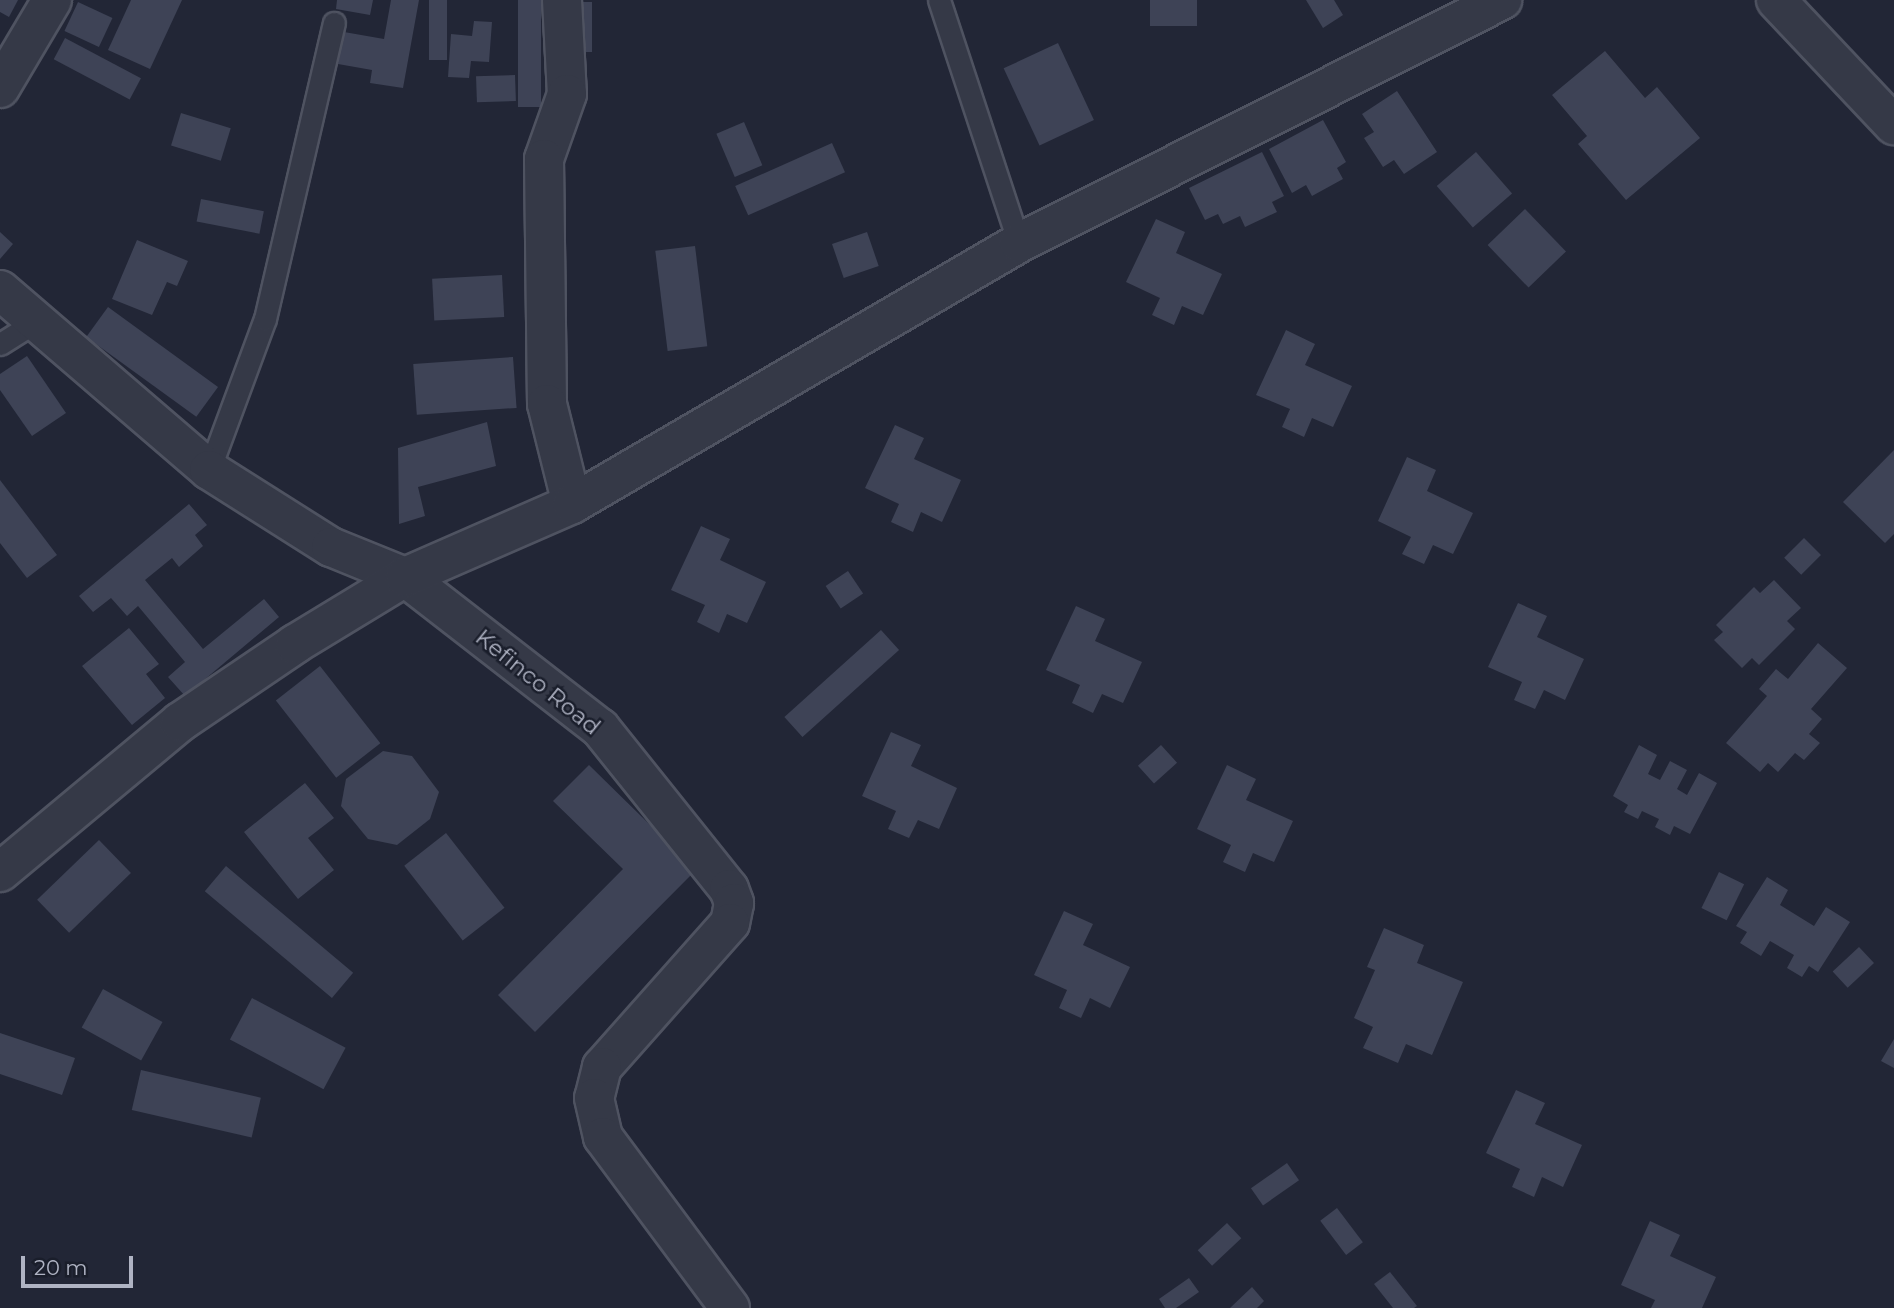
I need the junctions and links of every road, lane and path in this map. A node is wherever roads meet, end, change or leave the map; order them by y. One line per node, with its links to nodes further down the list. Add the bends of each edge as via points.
1 (52, 0): 7 (street)
2 (562, 0): 14 (street, via 567,94 544,159 547,404)
3 (939, 0): 9 (lane)
4 (1502, 0): 9 (street)
5 (1776, 0): 8 (street)
6 (334, 23): 13 (lane, via 265,319)
7 (0, 88)
8 (1894, 125)
9 (1020, 243): 14 (street)
10 (0, 290): 11 (street, Kefinco Road)
11 (35, 322): 12 (lane); 13 (street, Kefinco Road)
12 (0, 344)
13 (209, 470): 15 (street, Kefinco Road, via 331,547)
14 (572, 504): 15 (street)
15 (405, 577): 16 (street, via 180,722); 17 (street, Kefinco Road, via 600,728 729,889 734,903 730,923 602,1067 594,1098 603,1137)
16 (0, 872)
17 (730, 1308)

